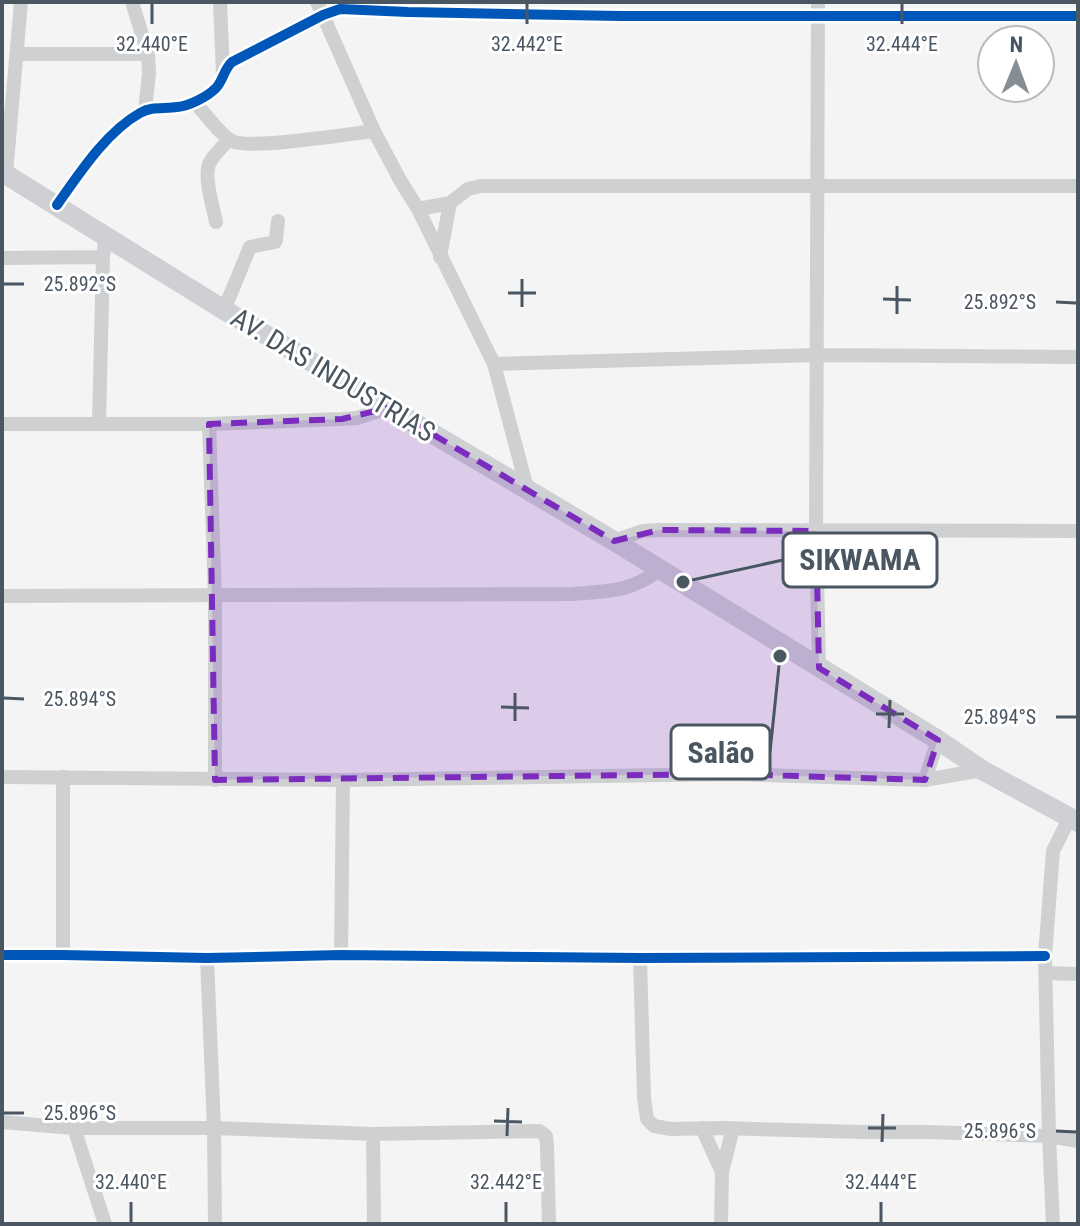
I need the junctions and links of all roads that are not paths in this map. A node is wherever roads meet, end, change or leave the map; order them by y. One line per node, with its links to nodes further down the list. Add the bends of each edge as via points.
1 (21, 2): 8 (street)
2 (132, 2): 9 (street)
3 (220, 2): 10 (street)
4 (818, 8): 5 (street, via 606,16); 6 (street); 16 (street)
5 (320, 9): 10 (street, via 232,62); 13 (street)
6 (1078, 16)
7 (2, 39): 8 (street)
8 (18, 48): 9 (street); 15 (street)
9 (148, 54): 12 (street)
10 (223, 74): 11 (street, via 217,87)
11 (194, 101): 12 (street); 14 (street)
12 (145, 111): 19 (street, via 98,149)
13 (374, 131): 14 (street, via 259,144); 20 (street)
14 (229, 139): 22 (street, via 208,167)
15 (4, 173): 19 (main road, AV. DAS INDUSTRIAS)
16 (818, 186): 17 (street); 18 (street, via 481,186); 27 (street)
17 (1078, 186)
18 (450, 203): 20 (street); 24 (street)
19 (57, 205): 23 (main road, AV. DAS INDUSTRIAS)
20 (418, 209): 24 (street)
21 (278, 221): 26 (street, via 275,242 250,247)
22 (216, 222)
23 (104, 246): 25 (street); 26 (main road, AV. DAS INDUSTRIAS); 31 (street)
24 (440, 257): 29 (street)
25 (2, 258)
26 (224, 310): 30 (main road, AV. DAS INDUSTRIAS)
27 (818, 355): 28 (street); 29 (street); 35 (street)
28 (1078, 357)
29 (494, 364): 34 (street)
30 (388, 408): 33 (street, via 357,418); 34 (main road, AV. DAS INDUSTRIAS)
31 (99, 423): 32 (street); 33 (street)
32 (2, 424)
33 (209, 424): 40 (street)
34 (529, 492): 37 (main road, AV. DAS INDUSTRIAS)
35 (816, 531): 36 (street); 37 (street, via 659,530); 41 (street)
36 (1078, 531)
37 (614, 541): 38 (main road, AV. DAS INDUSTRIAS)
38 (663, 573): 40 (street, via 626,589 573,594); 41 (main road, AV. DAS INDUSTRIAS)
39 (2, 596): 40 (street)
40 (215, 596): 46 (street)
41 (819, 668): 42 (main road)
42 (938, 740): 43 (main road); 48 (street)
43 (982, 770): 48 (street); 49 (main road)
44 (2, 777): 45 (street)
45 (63, 777): 46 (street); 51 (street)
46 (215, 780): 47 (street)
47 (343, 780): 48 (street, via 730,774); 52 (street)
48 (925, 780)
49 (1074, 820): 53 (street, via 1053,851)
50 (2, 955): 51 (street)
51 (63, 955): 54 (street)
52 (341, 955): 54 (street); 55 (street)
53 (1045, 956): 55 (street); 56 (street)
54 (207, 958): 60 (street)
55 (640, 958): 61 (street, via 647,1119 671,1129)
56 (1046, 973): 57 (street); 64 (street)
57 (1078, 974)
58 (2, 1122): 59 (street)
59 (74, 1128): 60 (street); 67 (street)
60 (214, 1128): 63 (street); 68 (street)
61 (702, 1128): 62 (street); 66 (street)
62 (733, 1128): 64 (street); 66 (street)
63 (373, 1134): 69 (street); 70 (street, via 543,1133)
64 (1049, 1136): 65 (street); 72 (street)
65 (1078, 1141)
66 (722, 1172): 71 (street)
67 (105, 1224)
68 (215, 1224)
69 (374, 1224)
70 (549, 1224)
71 (721, 1224)
72 (1053, 1224)

